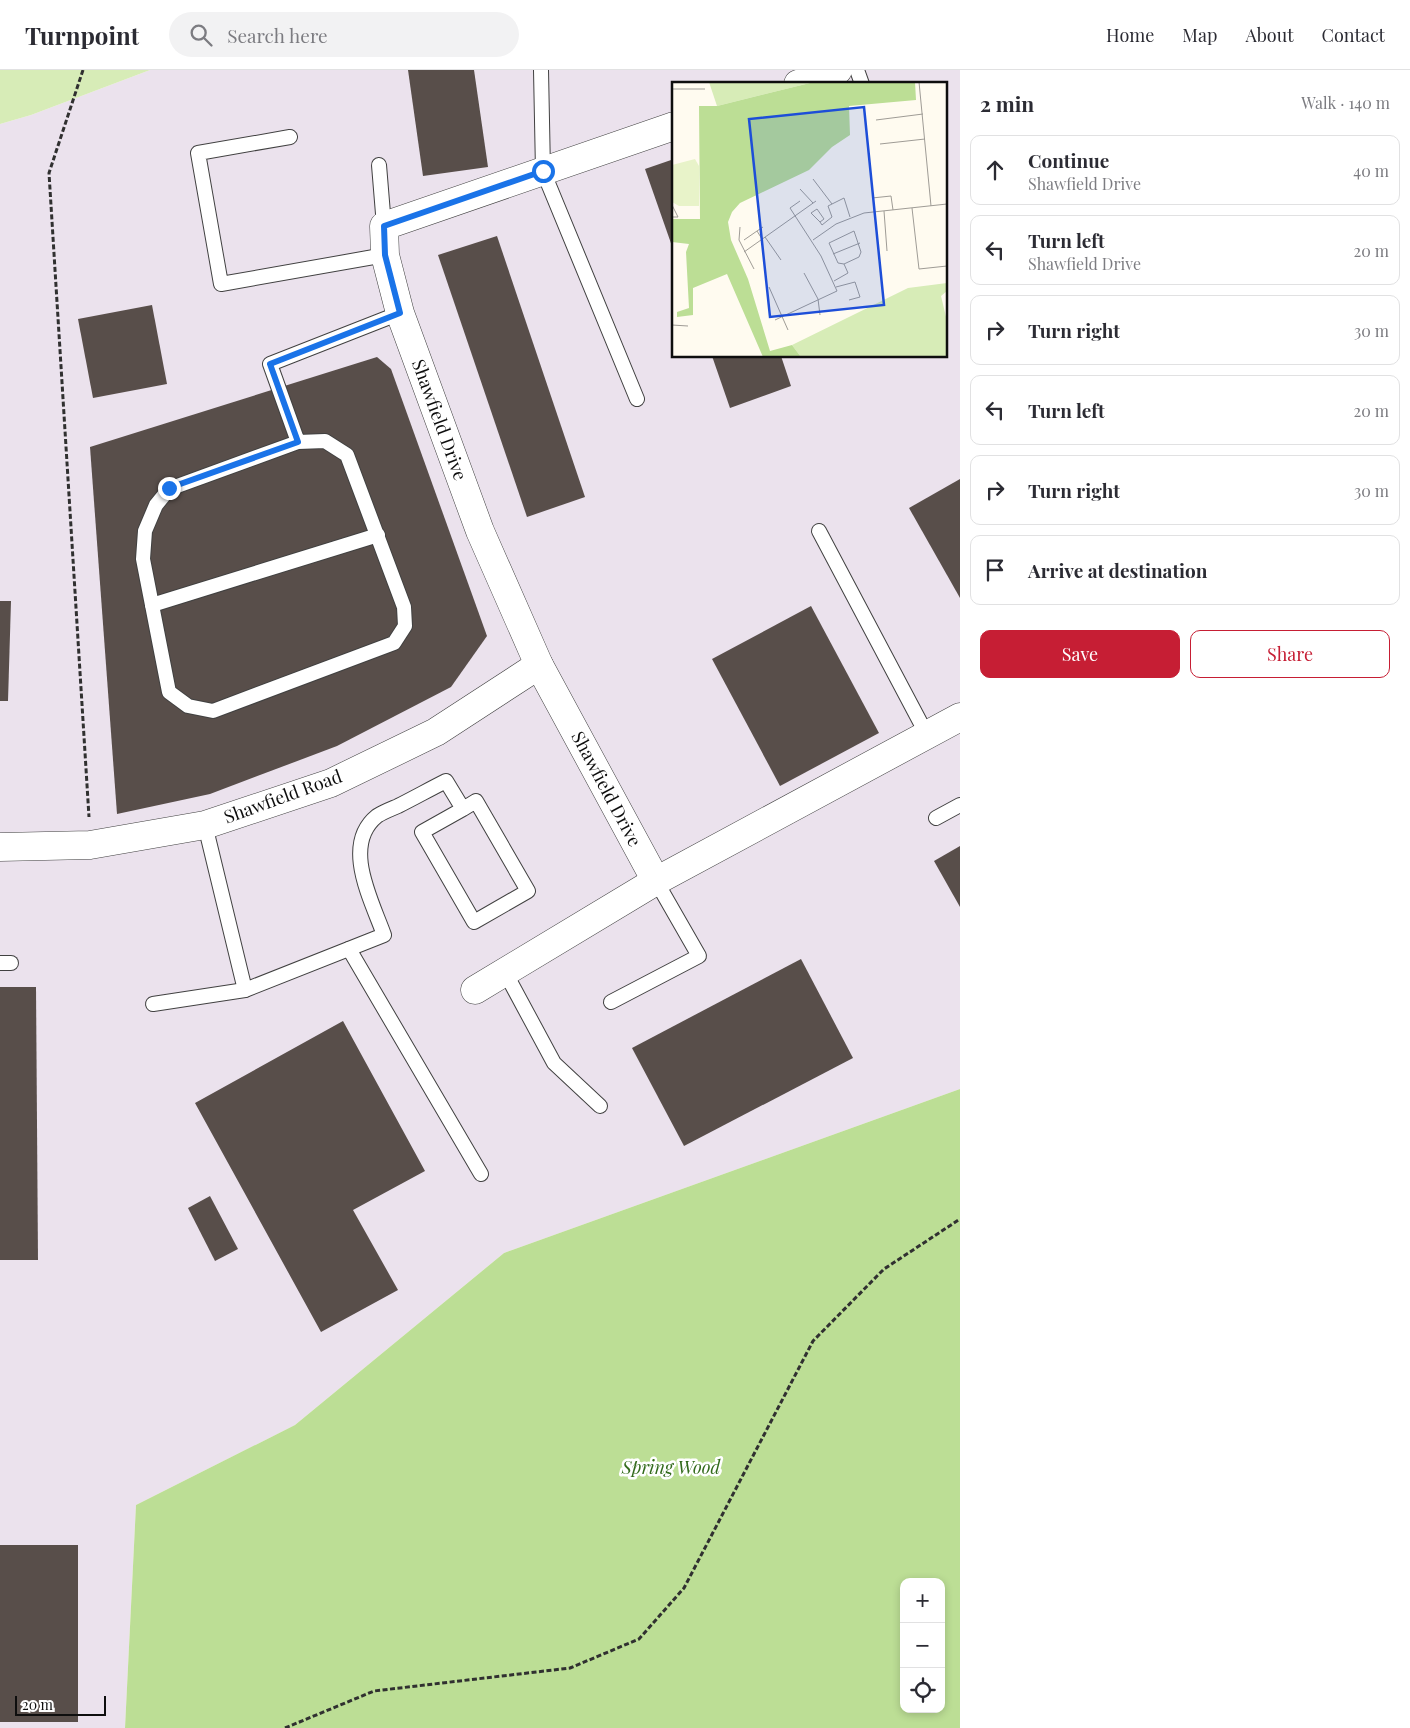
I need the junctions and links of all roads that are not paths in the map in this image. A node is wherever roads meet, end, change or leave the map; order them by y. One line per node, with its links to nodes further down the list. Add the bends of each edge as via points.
1 (541, 70): 7 (lane)
2 (838, 70): 3 (street)
3 (804, 82)
4 (672, 127): 7 (street)
5 (290, 137): 9 (lane, via 198,153 221,284)
6 (379, 165): 8 (lane)
7 (543, 171): 8 (street); 11 (lane)
8 (384, 226): 9 (street, Shawfield Drive)
9 (385, 255): 10 (street, Shawfield Drive)
10 (400, 313): 12 (lane, via 270,364); 16 (street, Shawfield Drive, via 480,532)
11 (637, 399)
12 (298, 442): 14 (lane, via 325,441 347,456); 15 (lane, via 169,488 156,505 145,530 143,558)
13 (819, 531): 18 (lane)
14 (378, 534): 15 (lane); 15 (lane, via 404,607 405,626 394,643 213,711 188,706 169,692)
15 (152, 605)
16 (539, 665): 22 (street, Shawfield Road, via 436,732 331,783); 24 (street, Shawfield Drive)
17 (958, 724): 18 (street)
18 (927, 735): 24 (street)
19 (960, 805): 21 (lane)
20 (462, 809): 20 (lane, via 422,832 474,922 528,891 476,801); 25 (lane, via 446,781 378,816 366,829 360,843 363,876 384,935)
21 (936, 818)
22 (206, 825): 23 (street, Shawfield Road, via 90,845); 27 (lane)
23 (0, 847)
24 (656, 881): 26 (street); 29 (lane, via 699,956)
25 (349, 949): 27 (lane); 32 (lane)
26 (505, 972): 28 (street); 31 (lane, via 554,1063)
27 (245, 990): 30 (lane)
28 (475, 990)
29 (611, 1002)
30 (153, 1004)
31 (600, 1106)
32 (481, 1174)

